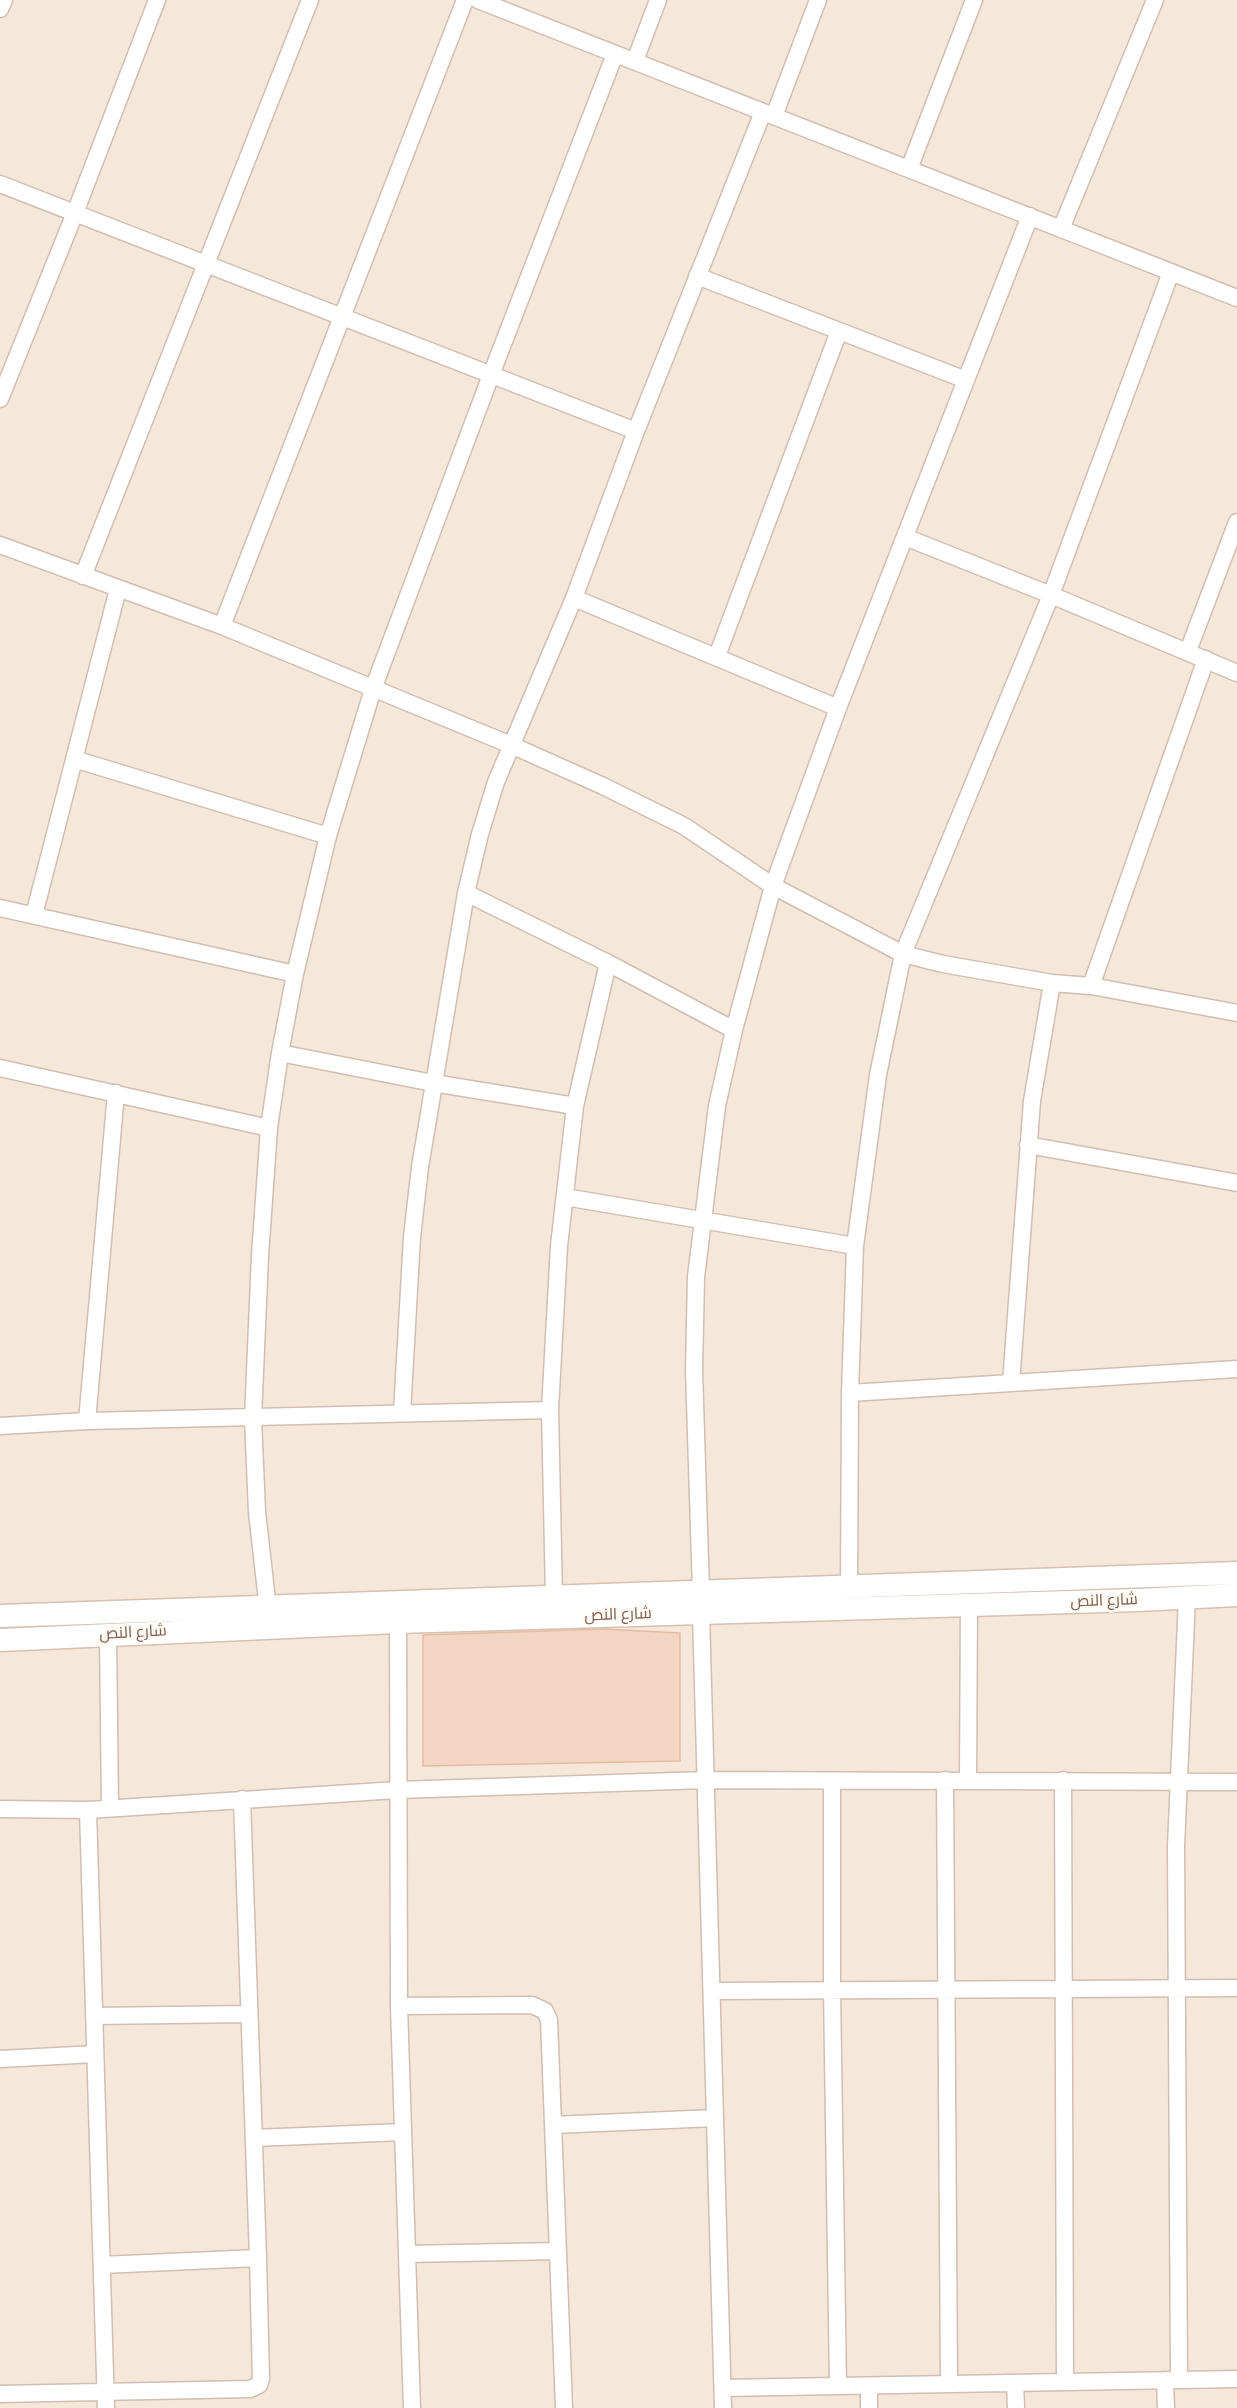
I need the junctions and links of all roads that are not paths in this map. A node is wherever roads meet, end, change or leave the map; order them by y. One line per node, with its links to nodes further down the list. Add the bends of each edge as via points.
1 (4, 0): 10 (street)
2 (157, 0): 16 (street)
3 (310, 0): 19 (street)
4 (465, 0): 23 (street)
5 (658, 0): 12 (street)
6 (819, 0): 13 (street)
7 (974, 0): 14 (street)
8 (1155, 0): 18 (street)
9 (488, 2): 11 (street)
10 (0, 9)
11 (615, 54): 12 (street); 25 (street)
12 (635, 61): 13 (street)
13 (769, 114): 14 (street); 21 (street)
14 (909, 169): 17 (street)
15 (0, 184): 16 (street)
16 (75, 213): 19 (street); 27 (street)
17 (1030, 216): 18 (street); 26 (street)
18 (1061, 229): 20 (street)
19 (205, 263): 23 (street); 32 (street)
20 (1171, 272): 22 (street); 34 (street)
21 (697, 276): 24 (street); 28 (street)
22 (1237, 298)
23 (342, 317): 25 (street); 36 (street)
24 (839, 331): 26 (street); 38 (street)
25 (491, 375): 28 (street); 41 (street)
26 (966, 380): 30 (street)
27 (0, 399)
28 (636, 431): 35 (street)
29 (1237, 522): 37 (street)
30 (905, 537): 34 (street); 42 (street)
31 (0, 544): 32 (street)
32 (82, 576): 33 (street)
33 (118, 589): 36 (street); 44 (street)
34 (1051, 595): 37 (street); 50 (street)
35 (574, 598): 38 (street); 43 (street)
36 (222, 626): 41 (street)
37 (1188, 651): 39 (street)
38 (717, 656): 42 (street)
39 (1206, 659): 40 (street); 54 (street)
40 (1237, 673)
41 (373, 688): 43 (street); 45 (street)
42 (838, 708): 46 (street)
43 (512, 745): 46 (street, via 684,826); 47 (street, via 483,824)
44 (74, 759): 45 (street); 49 (street)
45 (328, 836): 52 (street)
46 (773, 886): 50 (street); 56 (street)
47 (466, 893): 51 (street); 59 (street)
48 (0, 908): 49 (street)
49 (34, 915): 52 (street)
50 (903, 954): 53 (street); 67 (street, via 878,1075)
51 (608, 963): 56 (street); 61 (street)
52 (295, 974): 57 (street)
53 (1052, 983): 54 (street); 63 (street)
54 (1091, 986): 55 (street)
55 (1237, 1013)
56 (734, 1030): 66 (street, via 717,1107)
57 (280, 1053): 59 (street); 62 (street)
58 (0, 1068): 60 (street)
59 (433, 1083): 61 (street); 72 (street, via 412,1237)
60 (116, 1093): 62 (street); 74 (street)
61 (575, 1106): 65 (street)
62 (269, 1128): 73 (street)
63 (1028, 1145): 64 (street); 69 (street)
64 (1237, 1183)
65 (565, 1197): 66 (street); 71 (street)
66 (701, 1222): 67 (street); 83 (street, via 694,1370)
67 (855, 1246): 70 (street)
68 (1237, 1369): 69 (street)
69 (1011, 1383): 70 (street)
70 (850, 1393): 78 (street)
71 (550, 1410): 72 (street); 80 (street)
72 (402, 1413): 73 (street)
73 (254, 1418): 74 (street); 86 (street, via 257,1512)
74 (87, 1421): 75 (street)
75 (0, 1426)
76 (1237, 1573): 77 (main road, شارع النص)
77 (1138, 1577): 78 (main road, شارع النص); 82 (main road)
78 (849, 1588): 83 (main road, شارع النص)
79 (1237, 1595): 81 (main road, شارع النص)
80 (554, 1597): 83 (main road, شارع النص); 86 (main road, شارع النص)
81 (1187, 1598): 82 (main road, شارع النص); 95 (street)
82 (1138, 1600): 84 (main road, شارع النص)
83 (701, 1602): 84 (main road, شارع النص); 87 (main road, شارع النص); 90 (street)
84 (969, 1605): 92 (street)
85 (0, 1616): 86 (main road, شارع النص)
86 (269, 1617): 87 (main road, شارع النص); 88 (main road, شارع النص)
87 (398, 1622): 97 (street)
88 (108, 1634): 89 (main road, شارع النص); 99 (street)
89 (0, 1640)
90 (706, 1780): 94 (street); 97 (street); 107 (street)
91 (945, 1780): 92 (street); 94 (street); 102 (street)
92 (968, 1780): 93 (street)
93 (1063, 1780): 95 (street); 103 (street)
94 (832, 1781): 106 (street)
95 (1178, 1782): 96 (street); 104 (street)
96 (1237, 1782)
97 (397, 1790): 98 (street); 108 (street)
98 (242, 1799): 99 (street); 109 (street)
99 (110, 1808): 101 (street)
100 (0, 1809): 101 (street)
101 (88, 1810): 110 (street)
102 (945, 1988): 103 (street); 106 (street); 125 (street)
103 (1064, 1988): 104 (street); 123 (street)
104 (1177, 1988): 105 (street); 122 (street)
105 (1237, 1988)
106 (832, 1989): 107 (street); 126 (street)
107 (712, 1991): 113 (street)
108 (399, 2006): 114 (street, via 532,2006 545,2011 551,2030); 115 (street)
109 (249, 2014): 110 (street); 116 (street)
110 (94, 2016): 111 (street)
111 (95, 2054): 112 (street); 120 (street)
112 (0, 2059)
113 (715, 2118): 114 (street); 128 (street)
114 (553, 2125): 117 (street)
115 (403, 2132): 116 (street); 118 (street)
116 (254, 2138): 119 (street)
117 (558, 2251): 118 (street); 132 (street)
118 (406, 2254): 131 (street)
119 (258, 2258): 120 (street); 130 (street, via 259,2385 250,2389)
120 (102, 2265): 130 (street)
121 (1237, 2379): 122 (street)
122 (1172, 2380): 123 (street); 136 (street)
123 (1065, 2382): 124 (street)
124 (1015, 2383): 125 (street); 135 (street)
125 (949, 2384): 127 (street)
126 (838, 2386): 127 (street); 128 (street)
127 (869, 2386): 134 (street)
128 (723, 2388): 133 (street)
129 (0, 2394): 130 (street)
130 (106, 2400)
131 (412, 2408)
132 (564, 2408)
133 (723, 2408)
134 (869, 2408)
135 (1016, 2408)
136 (1166, 2408)

